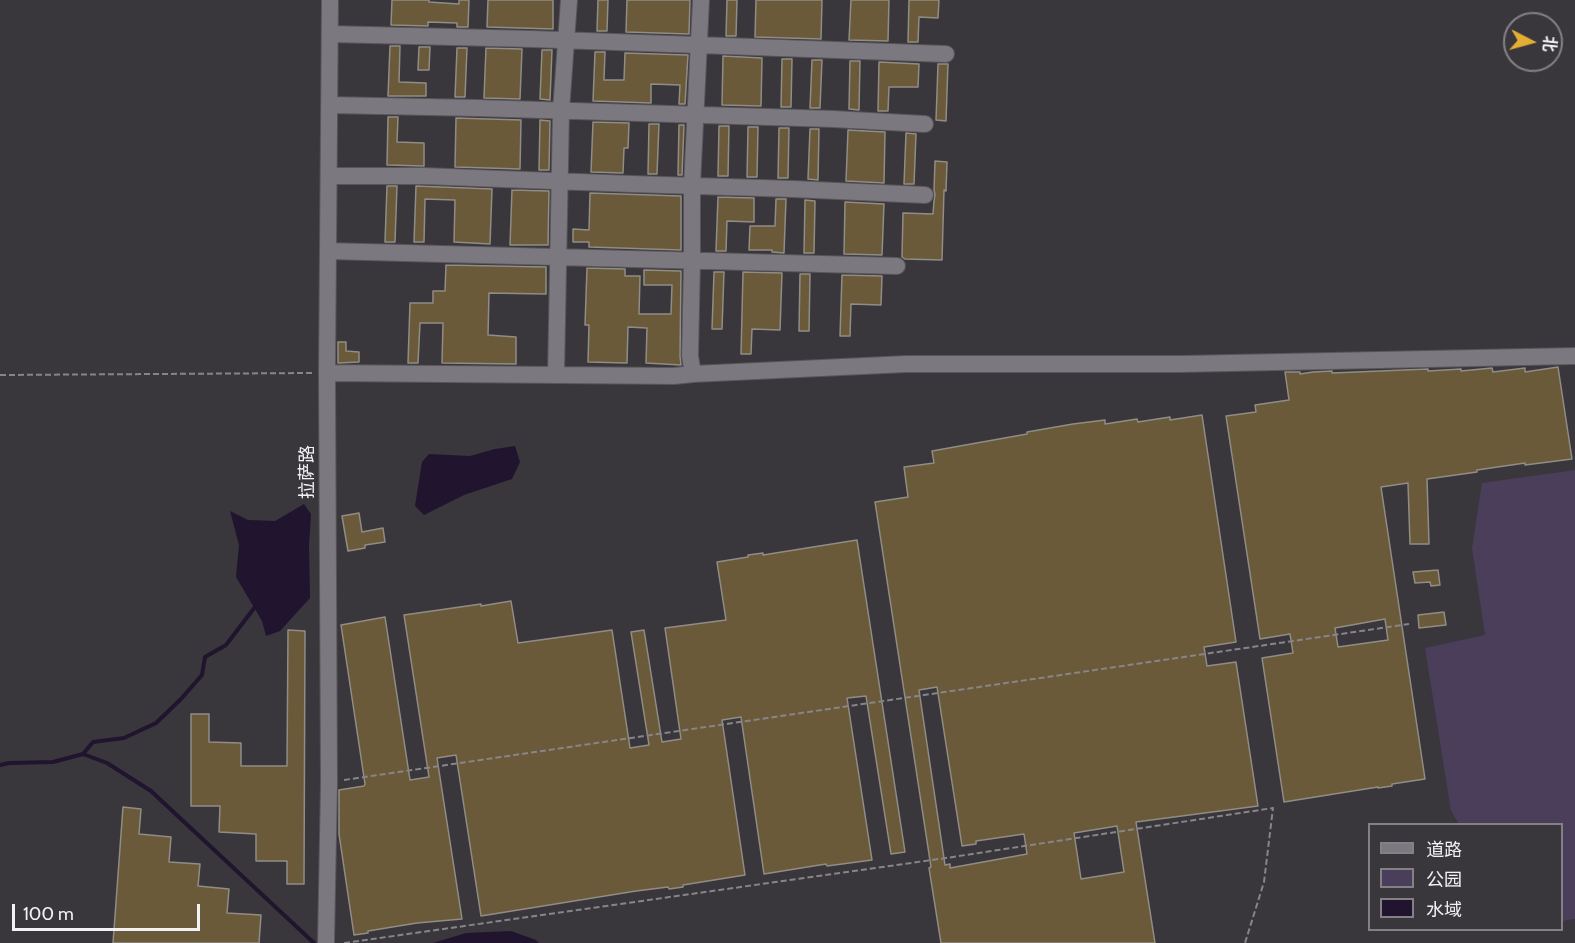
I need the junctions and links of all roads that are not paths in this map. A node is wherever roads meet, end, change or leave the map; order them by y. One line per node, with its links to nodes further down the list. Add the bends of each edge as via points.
1 (330, 0): 4 (street, 拉萨路)
2 (569, 0): 5 (street)
3 (701, 0): 6 (street)
4 (330, 34): 5 (street); 8 (street, 拉萨路)
5 (566, 40): 6 (street); 9 (street)
6 (698, 46): 7 (street); 10 (street)
7 (946, 54)
8 (329, 105): 9 (street); 12 (street, 拉萨路)
9 (561, 111): 10 (street); 13 (street)
10 (696, 115): 11 (street); 14 (street)
11 (925, 124)
12 (328, 176): 13 (street); 16 (street, 拉萨路)
13 (560, 181): 14 (street); 17 (street)
14 (692, 186): 15 (street); 18 (street)
15 (925, 195)
16 (328, 251): 17 (street); 21 (street, 拉萨路)
17 (558, 257): 18 (street); 23 (street)
18 (692, 261): 19 (street); 22 (street)
19 (897, 266)
20 (1575, 356): 22 (street, via 1181,364 906,364)
21 (327, 373): 23 (street); 24 (street, 拉萨路)
22 (693, 374): 23 (street)
23 (556, 375)
24 (327, 943)

